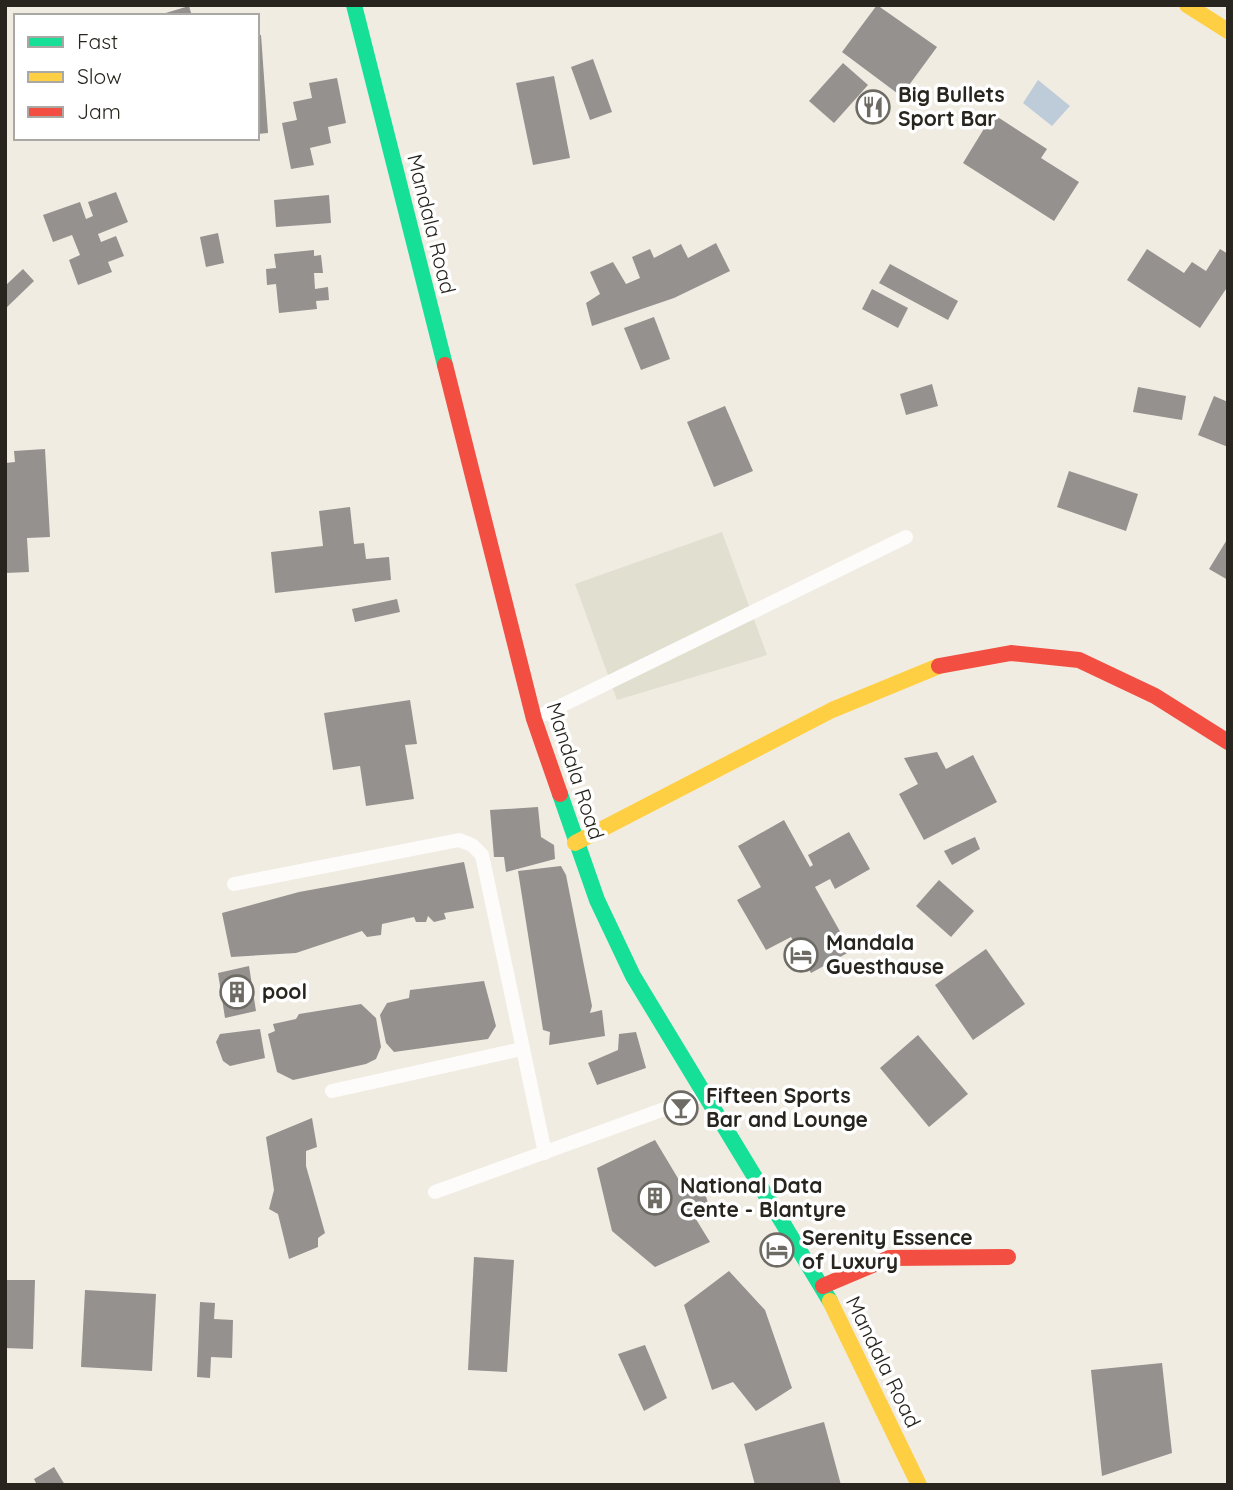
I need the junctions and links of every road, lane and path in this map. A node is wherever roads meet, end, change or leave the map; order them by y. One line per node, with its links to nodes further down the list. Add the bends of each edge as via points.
1 (354, 5): 5 (street, Mandala Road)
2 (1187, 5): 3 (street)
3 (1228, 31)
4 (906, 537): 5 (lane)
5 (534, 719): 7 (street, Mandala Road)
6 (1228, 742): 7 (street, via 1155,696 1079,660 1011,653 943,664 832,710)
7 (575, 843): 11 (street, Mandala Road, via 633,976)
8 (234, 884): 9 (lane, via 459,840 472,845 482,856)
9 (522, 1049): 10 (lane); 12 (lane)
10 (332, 1091)
11 (704, 1095): 12 (lane); 15 (street, Mandala Road)
12 (545, 1153): 13 (lane)
13 (435, 1192)
14 (1008, 1257): 15 (street, via 889,1258)
15 (823, 1286): 16 (street, Mandala Road)
16 (919, 1485)

